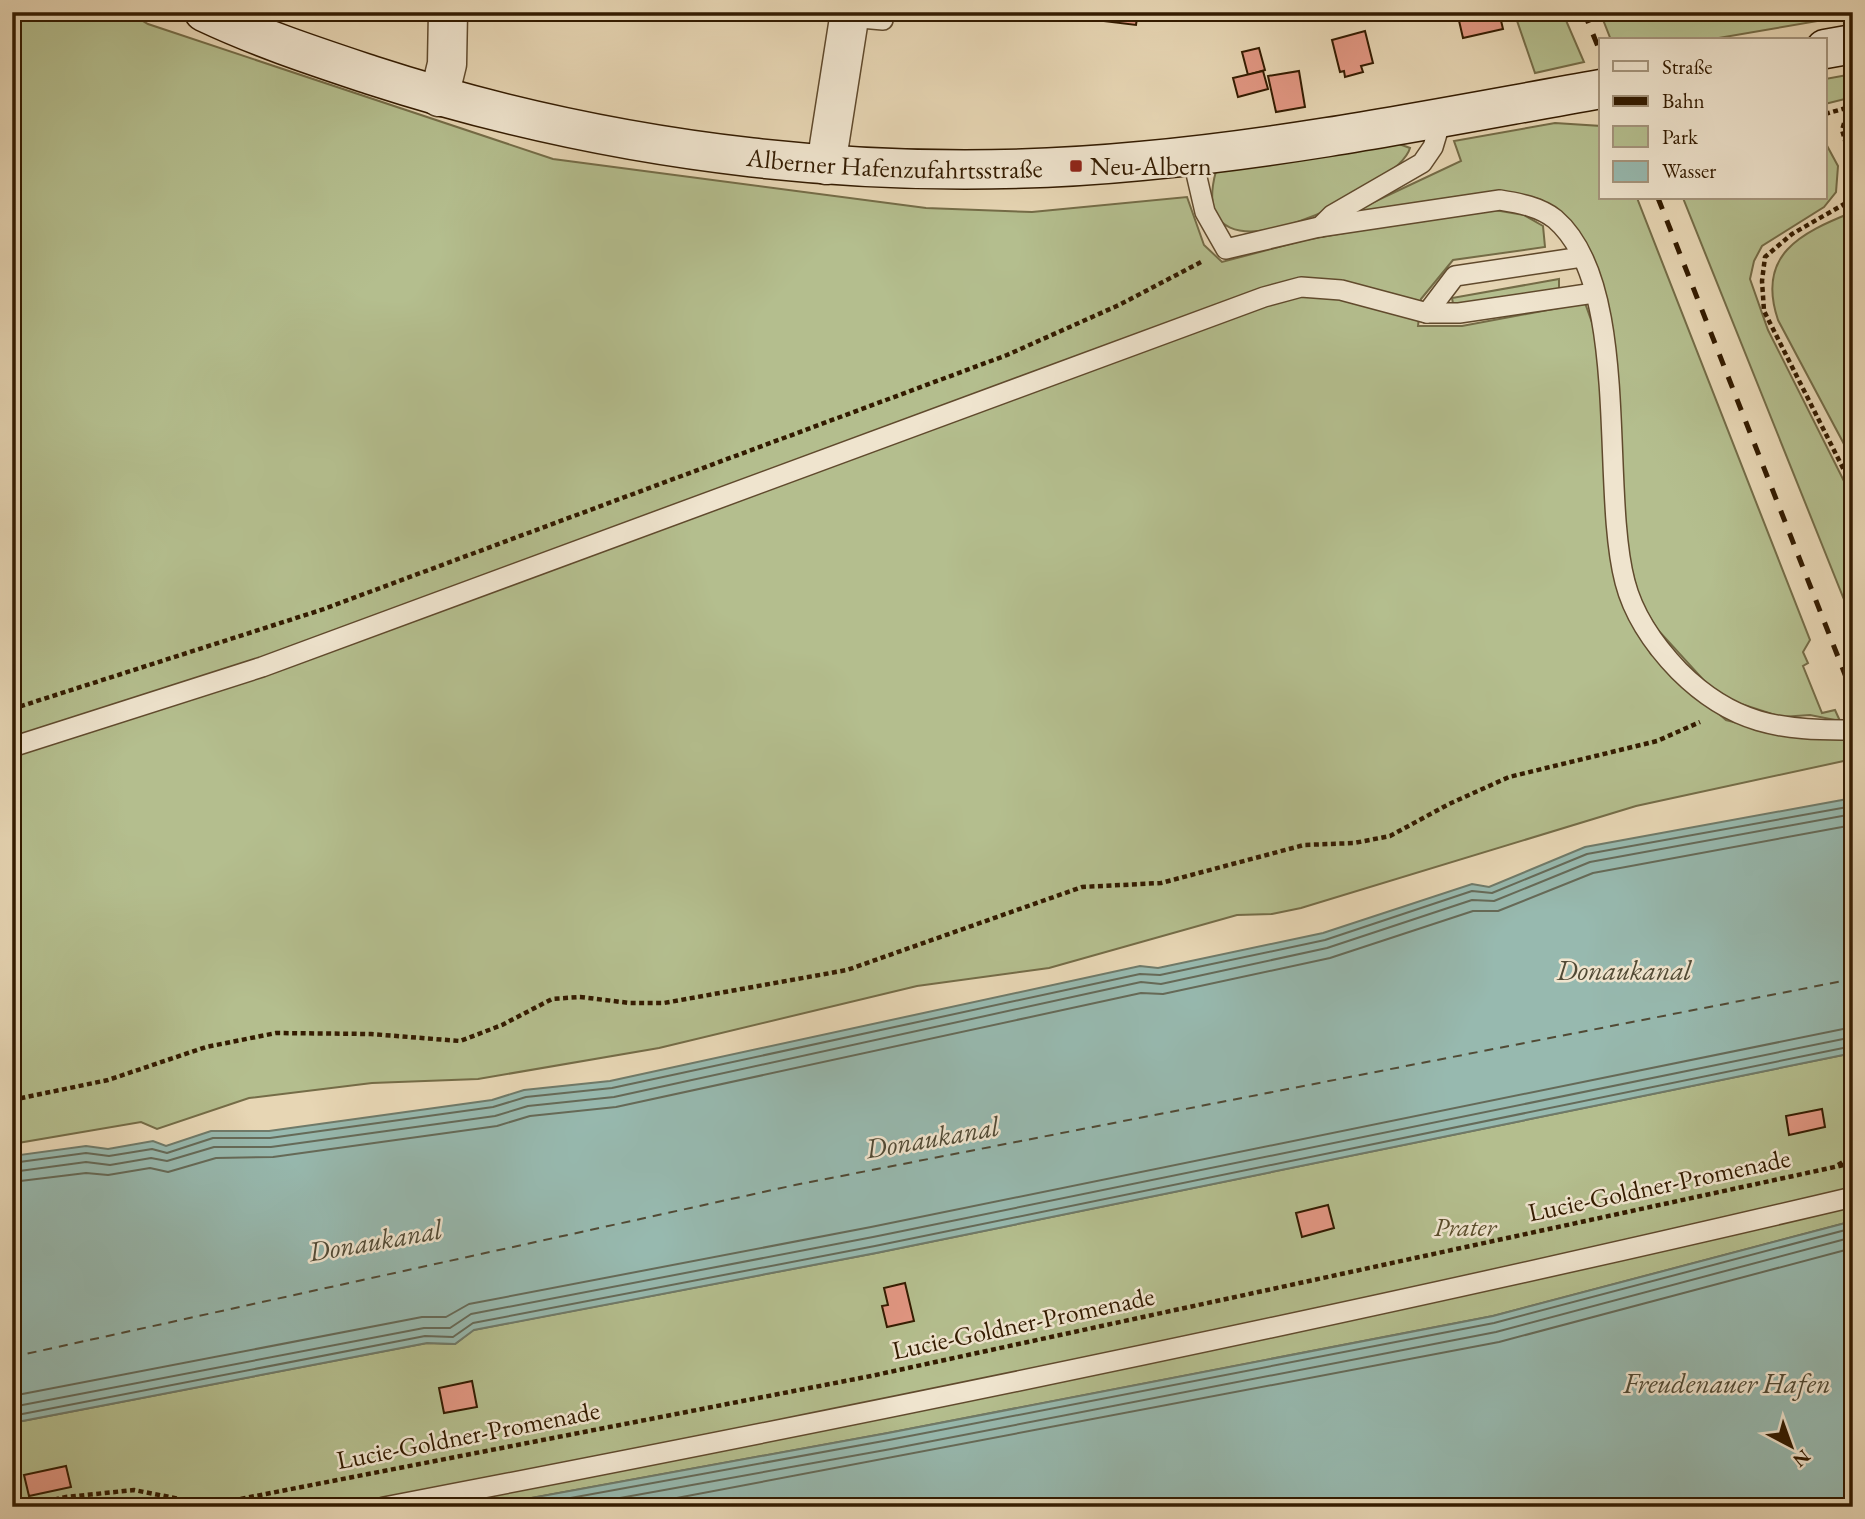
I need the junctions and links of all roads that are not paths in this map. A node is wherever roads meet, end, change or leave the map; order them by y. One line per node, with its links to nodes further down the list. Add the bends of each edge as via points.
1 (204, 12): 7 (main road, Alberner Hafenzufahrtsstraße, via 261,39)
2 (448, 12): 7 (main road, via 447,64)
3 (861, 17): 10 (main road)
4 (1853, 44): 5 (main road)
5 (1826, 49)
6 (1599, 89): 8 (main road, Alberner Hafenzufahrtsstraße)
7 (439, 97): 10 (main road, Alberner Hafenzufahrtsstraße, via 608,136)
8 (1442, 117): 9 (main road, Alberner Hafenzufahrtsstraße); 11 (lane, via 1433,147 1422,163 1332,215)
9 (1192, 156): 10 (main road, Alberner Hafenzufahrtsstraße, via 1011,169); 11 (lane, via 1205,212 1226,249)
10 (826, 164)
11 (1320, 227): 12 (lane, via 1500,201 1555,219)
12 (1582, 257): 13 (lane); 14 (lane, via 1455,276)
13 (1594, 293): 14 (lane, via 1459,313); 15 (lane, via 1607,357 1616,536 1625,583 1644,628 1693,685 1727,710 1773,725)
14 (1427, 313): 16 (lane, via 1341,290 1301,287 1264,297 261,667)
15 (1853, 730)
16 (12, 747)
17 (1853, 1197): 18 (lane, via 837,1420)
18 (384, 1507)

